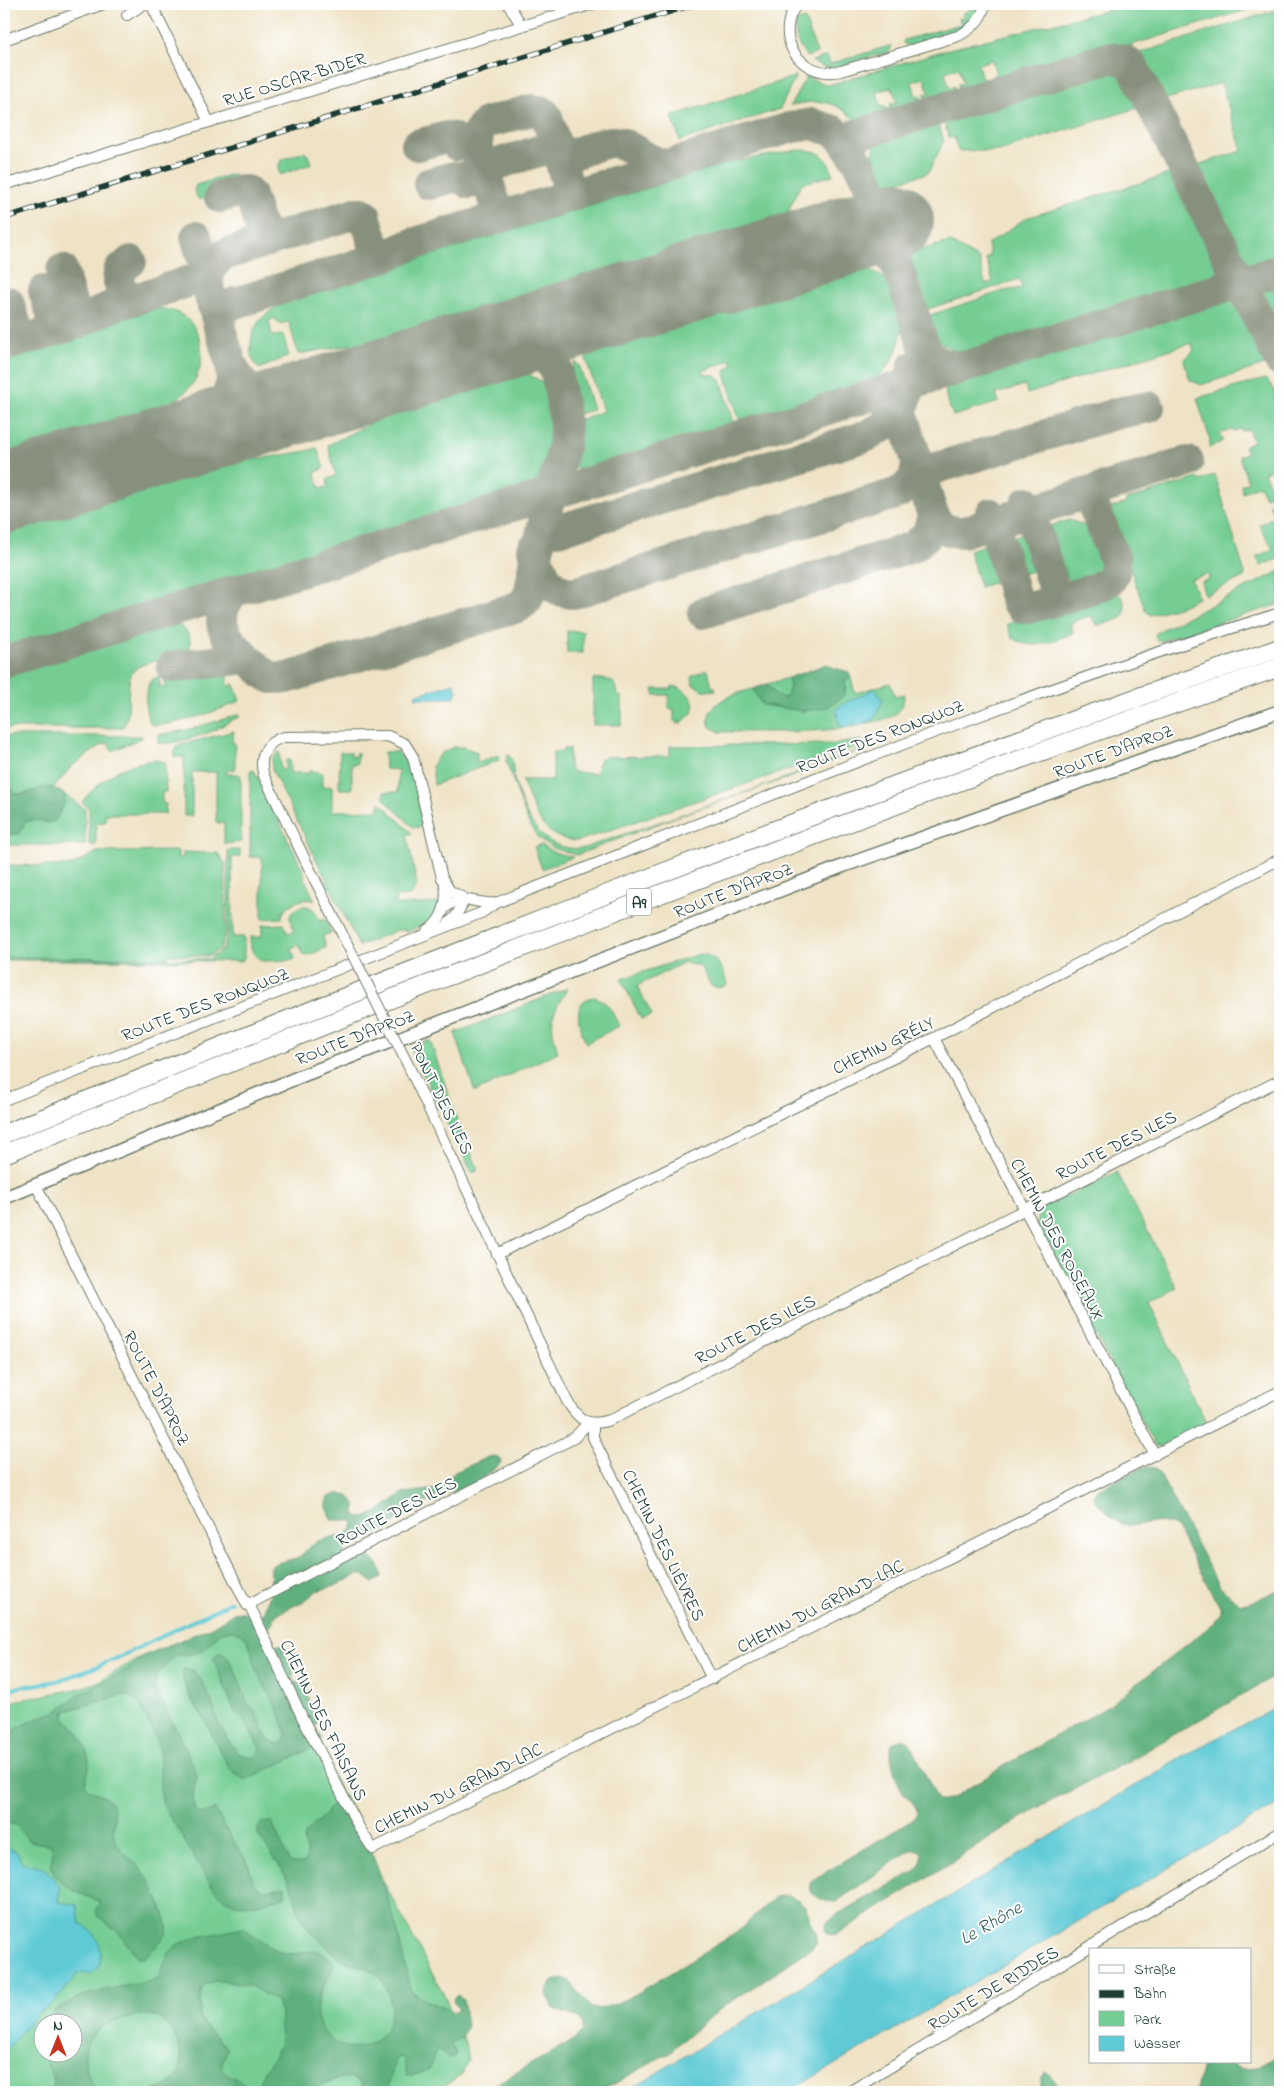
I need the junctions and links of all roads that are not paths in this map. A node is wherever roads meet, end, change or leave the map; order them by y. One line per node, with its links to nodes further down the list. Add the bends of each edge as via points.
1 (103, 4): 10 (street)
2 (144, 4): 8 (street)
3 (152, 4): 11 (street)
4 (508, 4): 9 (street)
5 (593, 4): 9 (street, RUE OSCAR-BIDER)
6 (797, 4): 7 (street, via 786,27 793,51 807,66 827,73 841,72 958,36 972,28)
7 (985, 4)
8 (127, 15)
9 (522, 26): 11 (street, RUE OSCAR-BIDER)
10 (4, 40)
11 (209, 122): 12 (street, RUE OSCAR-BIDER)
12 (4, 185)
13 (1280, 613): 20 (street, ROUTE DES RONQUOZ, via 1104,670 990,712)
14 (1280, 648): 27 (highway, A9, via 950,764 728,847)
15 (1280, 667): 28 (highway, A9, via 784,846 457,972)
16 (1280, 711): 29 (street, ROUTE D'APROZ, via 845,870 304,1075)
17 (1280, 859): 24 (street, CHEMIN GRÉLY)
18 (445, 884): 19 (street, via 450,891); 21 (street); 32 (street, PONT DES ILES, bridge, via 413,757 405,744 388,736 284,737 275,740 263,753 262,771)
19 (465, 899): 20 (street, ROUTE DES RONQUOZ); 21 (street, ROUTE DES RONQUOZ, via 453,901); 22 (street, ROUTE DES RONQUOZ, via 456,916)
20 (496, 903): 22 (street, ROUTE DES RONQUOZ, via 481,913)
21 (444, 909): 23 (street, ROUTE DES RONQUOZ, via 432,928)
22 (444, 927): 23 (street, ROUTE DES RONQUOZ)
23 (417, 938): 26 (street, ROUTE DES RONQUOZ)
24 (934, 1038): 31 (street, CHEMIN DES ROSEAUX); 32 (street, CHEMIN GRÉLY)
25 (1280, 1080): 31 (street, ROUTE DES ILES)
26 (4, 1100)
27 (4, 1134)
28 (4, 1154)
29 (36, 1185): 30 (street, ROUTE D'APROZ); 36 (street, ROUTE D'APROZ)
30 (4, 1198)
31 (1025, 1209): 34 (street, ROUTE DES ILES, via 610,1420); 35 (street, CHEMIN DES ROSEAUX)
32 (498, 1254): 34 (street, PONT DES ILES, via 567,1401 578,1416)
33 (1280, 1391): 35 (street, CHEMIN DU GRAND-LAC)
34 (590, 1423): 36 (street, ROUTE DES ILES, via 574,1438); 37 (street, CHEMIN DES LIÈVRES, via 598,1448)
35 (1154, 1455): 37 (street, CHEMIN DU GRAND-LAC)
36 (248, 1605): 39 (street, CHEMIN DES FAISANS, via 303,1719)
37 (712, 1680): 39 (street, CHEMIN DU GRAND-LAC)
38 (1280, 1832): 40 (street, ROUTE DE RIDDES)
39 (372, 1849)
40 (849, 2092)

